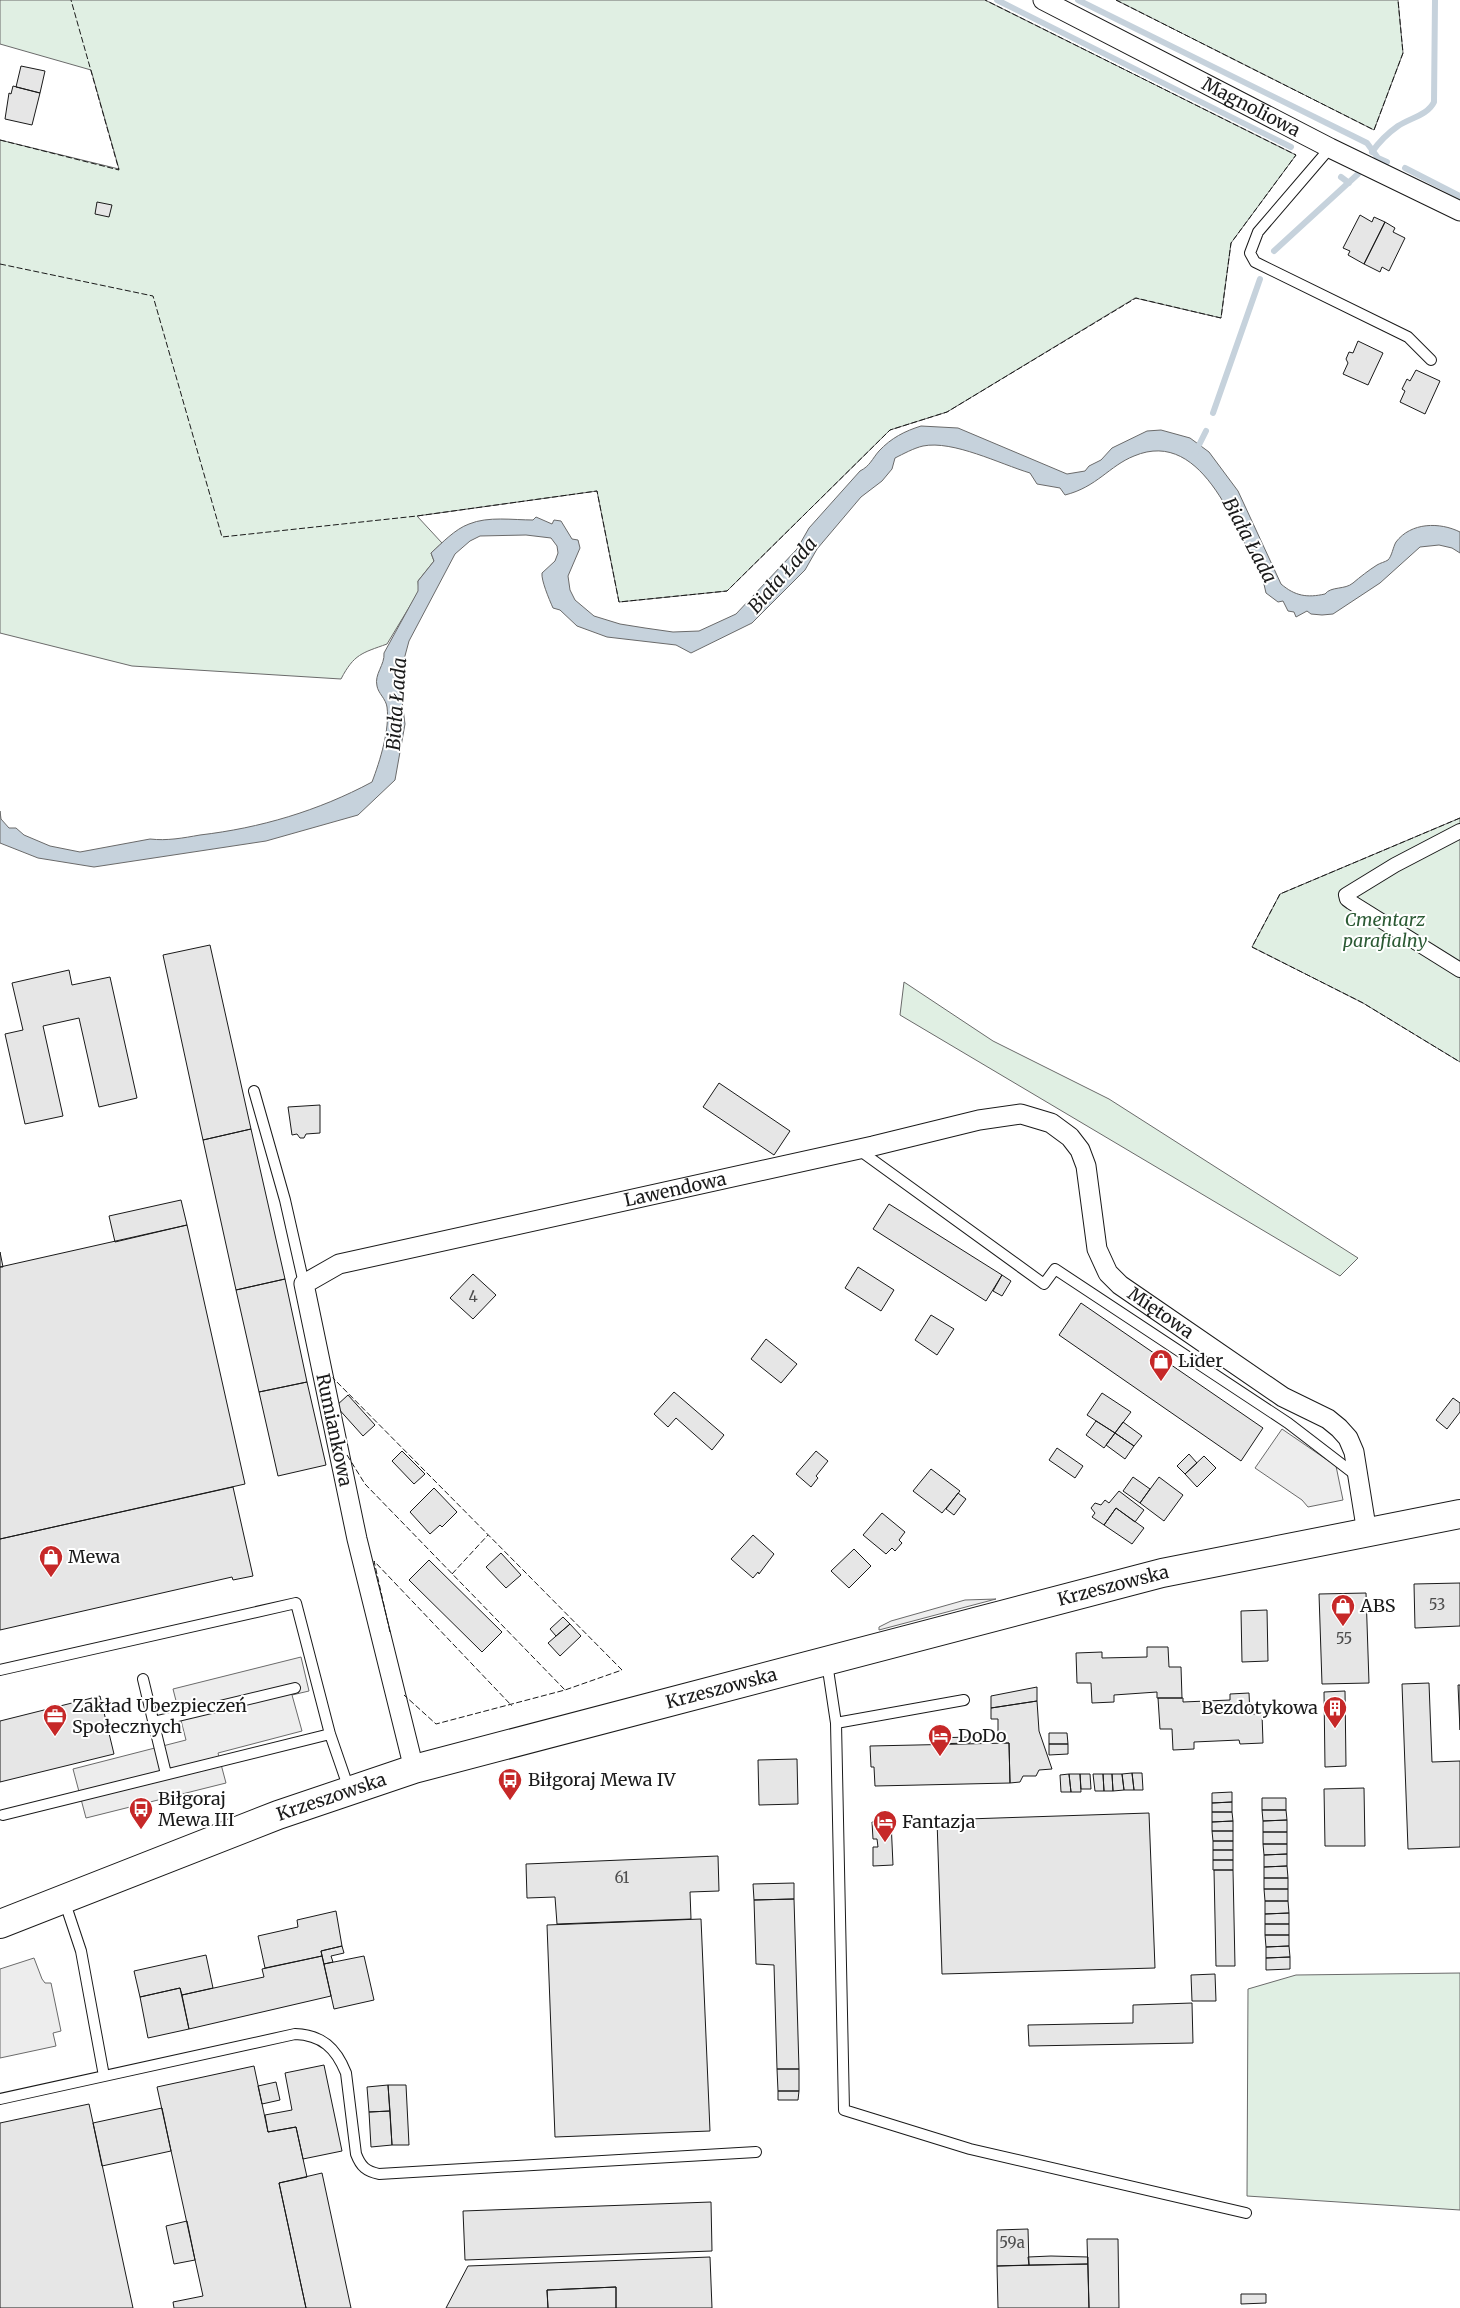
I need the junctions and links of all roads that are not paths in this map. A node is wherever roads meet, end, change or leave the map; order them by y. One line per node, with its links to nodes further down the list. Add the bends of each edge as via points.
1 (1043, 0): 2 (street, Magnoliowa)
2 (1330, 148): 3 (street, Magnoliowa); 4 (lane, via 1258,232 1250,252 1255,262 1408,337)
3 (1460, 211)
4 (1431, 360)
5 (1460, 831): 6 (street, via 1346,895 1346,899)
6 (1460, 970)
7 (254, 1091): 10 (lane, Rumiankowa, via 285,1200)
8 (1050, 1123): 9 (street, Lawendowa, via 1031,1116 1010,1115); 11 (street, Miętowa, via 1070,1137 1084,1159 1097,1249 1108,1273 1120,1285 1259,1382 1328,1419 1348,1438)
9 (858, 1149): 10 (street, Lawendowa, via 339,1264); 11 (lane, via 1044,1284 1055,1269 1288,1423)
10 (304, 1284): 22 (street, Rumiankowa, via 357,1539)
11 (1358, 1477): 13 (street, Miętowa)
12 (1460, 1514): 13 (main road, Krzeszowska)
13 (1368, 1533): 14 (main road, Krzeszowska, via 1162,1573)
14 (826, 1659): 20 (lane); 22 (main road, Krzeszowska)
15 (0, 1670): 21 (lane, via 296,1603)
16 (143, 1680): 19 (lane)
17 (295, 1688): 19 (lane)
18 (964, 1700): 20 (lane)
19 (153, 1722): 23 (lane)
20 (836, 1723): 31 (lane, via 844,2110 970,2149)
21 (330, 1734): 23 (lane); 24 (lane)
22 (414, 1769): 24 (main road, Krzeszowska)
23 (166, 1774): 25 (lane)
24 (349, 1790): 26 (main road, Krzeszowska, via 278,1814)
25 (3, 1814)
26 (64, 1900): 27 (main road, Krzeszowska); 28 (lane, via 81,1951)
27 (0, 1924)
28 (104, 2076): 29 (lane); 30 (lane, via 295,2034 309,2034 336,2051 346,2073 359,2164 379,2174)
29 (0, 2099)
30 (756, 2152)
31 (1246, 2213)

